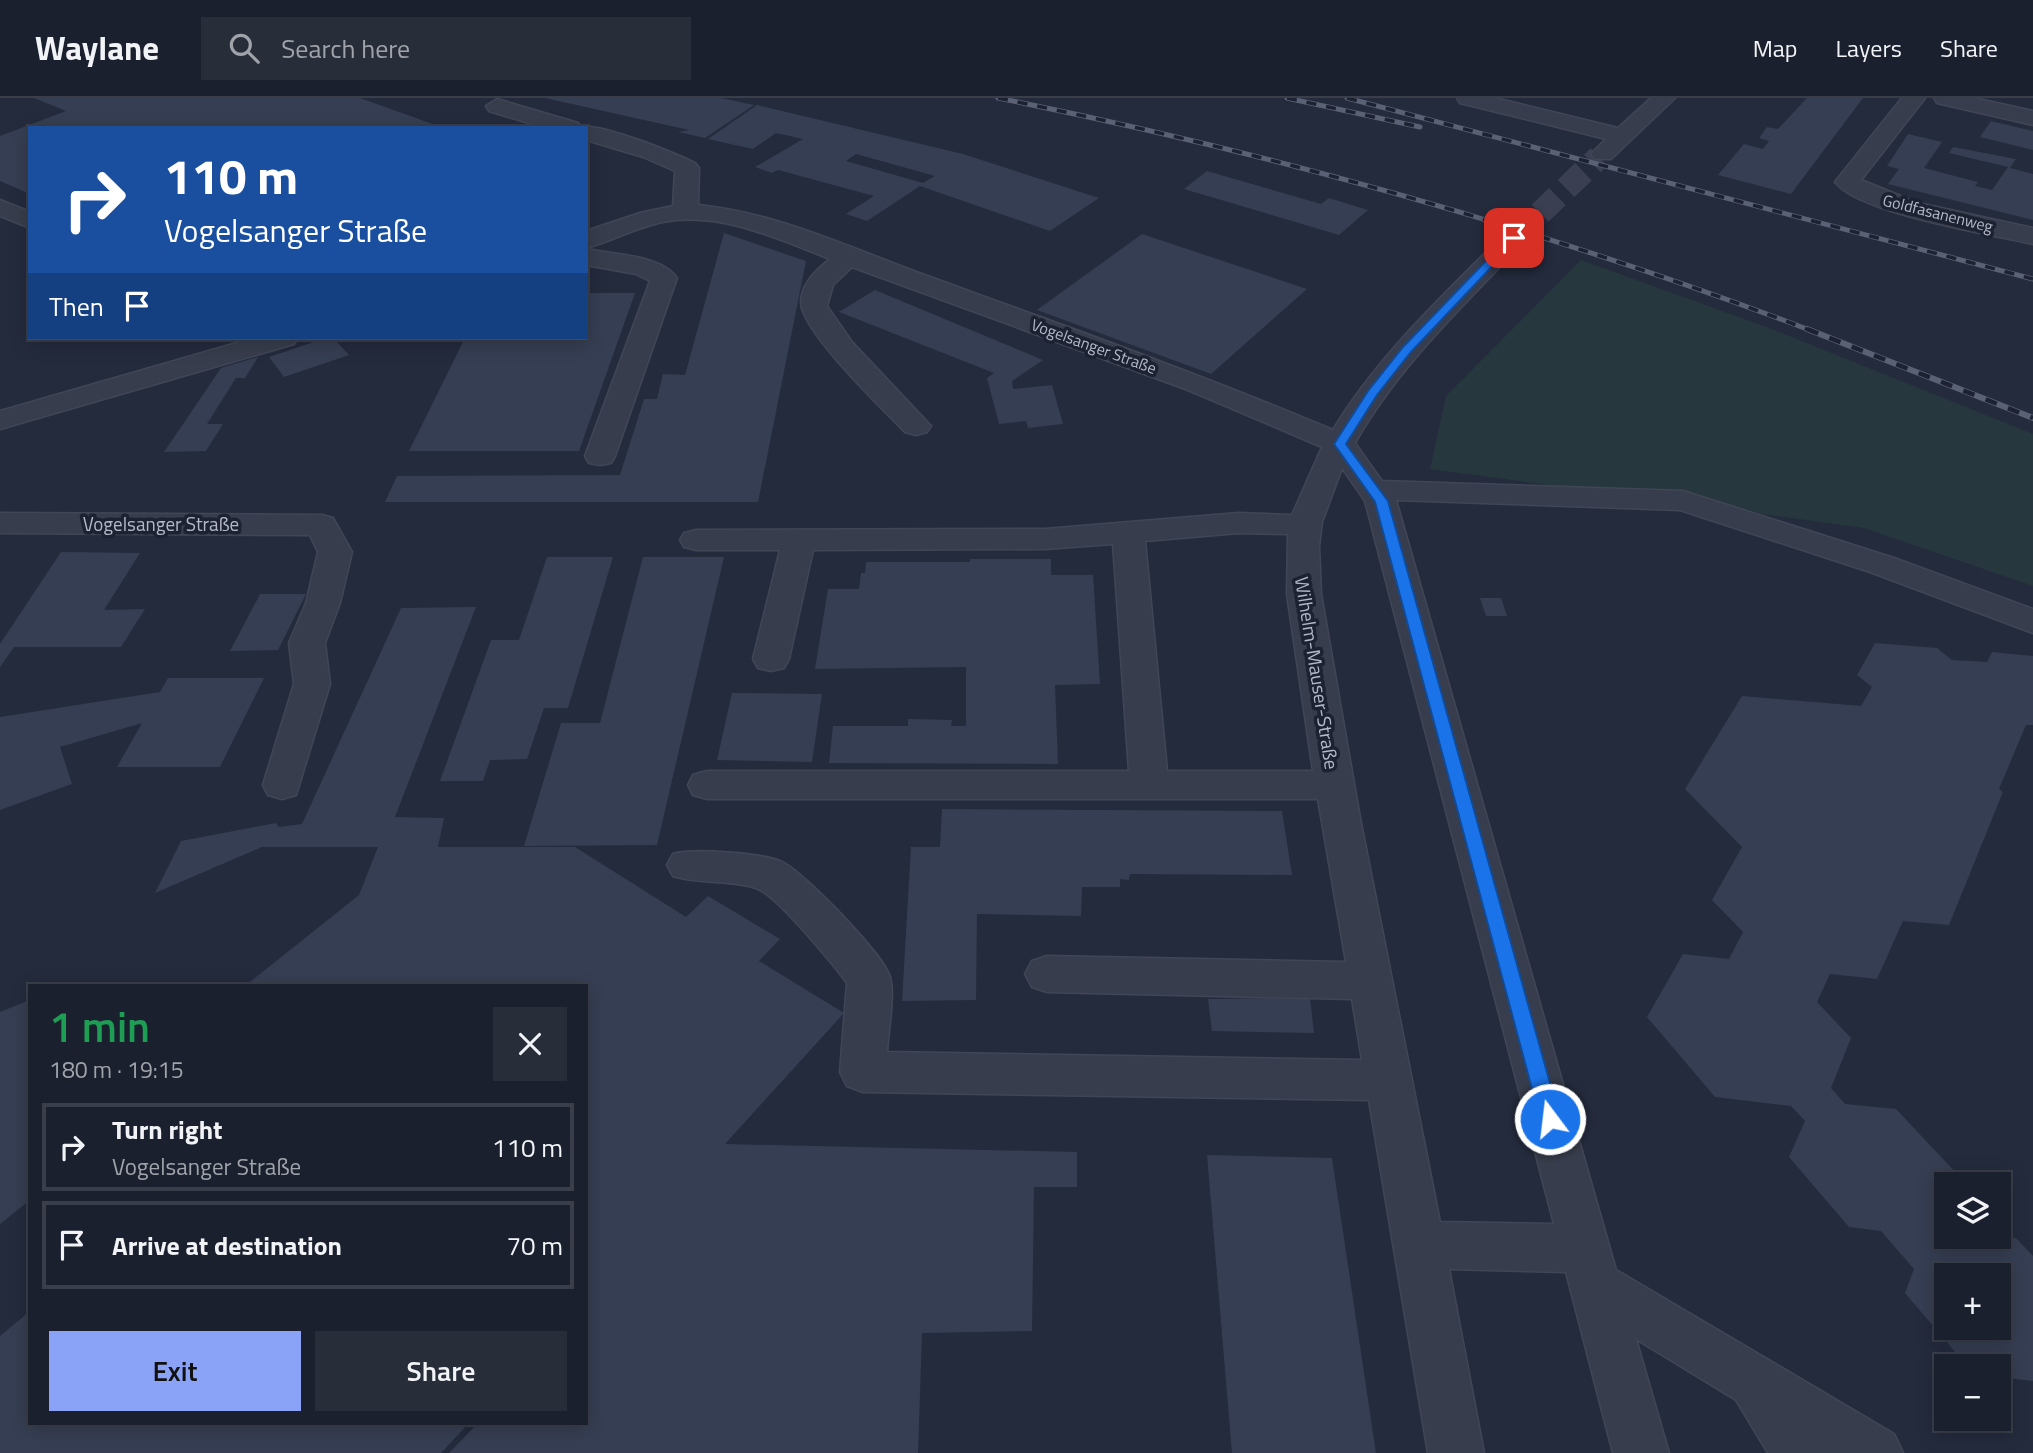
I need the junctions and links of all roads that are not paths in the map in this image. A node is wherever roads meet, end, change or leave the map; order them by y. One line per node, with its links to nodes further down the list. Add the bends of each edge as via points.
1 (1468, 98): 9 (street)
2 (1664, 98): 9 (street)
3 (1914, 98): 14 (street, Goldfasanenweg, via 1847,182 1885,200)
4 (1944, 98): 6 (street)
5 (497, 106): 7 (street)
6 (2033, 118)
7 (563, 126)
8 (588, 133): 12 (street, via 687,168)
9 (1621, 136): 10 (street)
10 (1599, 158)
11 (0, 207): 13 (street)
12 (685, 212): 16 (street, Vogelsanger Straße, via 658,215); 17 (street, Vogelsanger Straße, via 712,213 768,227)
13 (28, 220)
14 (2033, 236)
15 (1514, 238): 22 (street, via 1407,349)
16 (588, 239)
17 (851, 256): 21 (street, via 825,275 814,309 831,336); 22 (street, Vogelsanger Straße, via 1198,384)
18 (588, 257): 23 (street, via 645,268 664,278)
19 (276, 340): 20 (street)
20 (0, 421)
21 (916, 426)
22 (1340, 444): 24 (street); 26 (street, Wilhelm-Mauser-Straße, via 1311,502)
23 (600, 456)
24 (1373, 490): 30 (street, via 1683,501 1881,565); 41 (street, via 1381,501)
25 (0, 523): 32 (street, Vogelsanger Straße, via 322,525 335,552 323,603 307,643 312,684)
26 (1308, 525): 27 (street, via 1238,523); 35 (street, Wilhelm-Mauser-Straße, via 1301,567)
27 (1128, 531): 29 (street, via 1045,539); 34 (street)
28 (695, 540): 29 (street)
29 (799, 541): 31 (street)
30 (2033, 622)
31 (771, 659)
32 (282, 785)
33 (708, 785): 34 (street)
34 (1149, 785): 35 (street)
35 (1335, 785): 38 (street, Wilhelm-Mauser-Straße)
36 (687, 865): 39 (street, via 770,874 836,936 869,979 863,1072)
37 (1047, 974): 38 (street)
38 (1370, 981): 39 (street, Wilhelm-Mauser-Straße)
39 (1388, 1080): 40 (street, Wilhelm-Mauser-Straße)
40 (1421, 1245): 41 (street); 43 (street, Wilhelm-Mauser-Straße)
41 (1591, 1268): 42 (street); 44 (street)
42 (1753, 1380): 45 (street); 46 (street)
43 (1456, 1453)
44 (1641, 1453)
45 (1799, 1453)
46 (1875, 1453)

